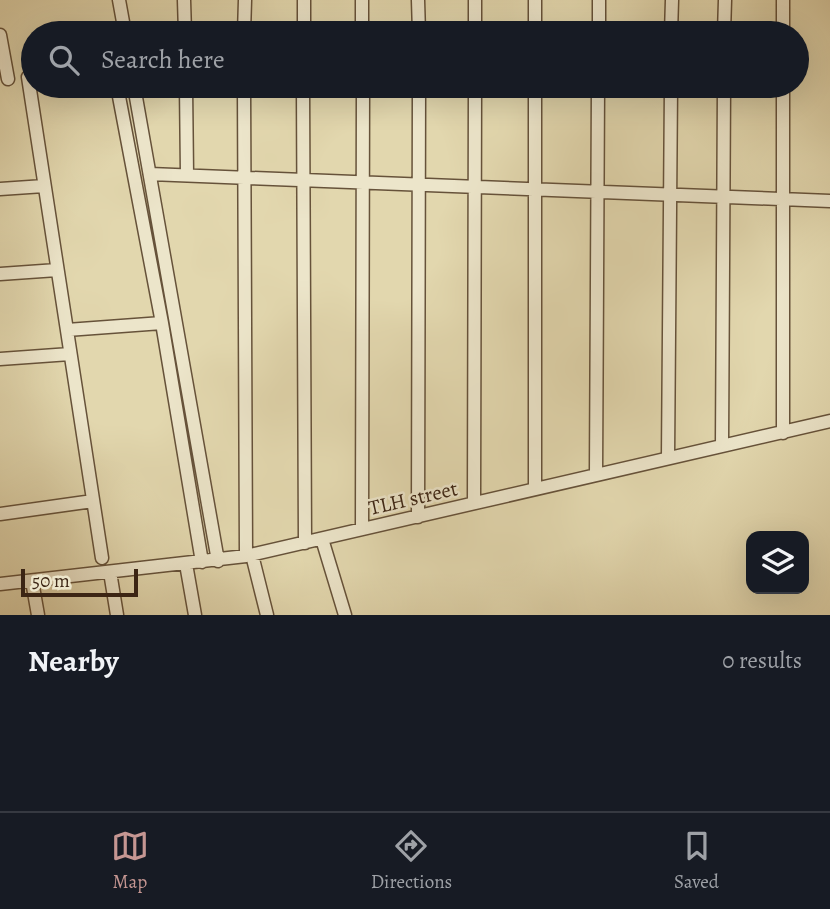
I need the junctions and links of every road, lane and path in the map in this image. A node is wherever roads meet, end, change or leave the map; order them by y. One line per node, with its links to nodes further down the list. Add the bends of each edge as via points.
1 (119, 0): 13 (street)
2 (184, 0): 14 (street)
3 (244, 0): 15 (street)
4 (304, 0): 16 (street)
5 (362, 0): 17 (street)
6 (418, 0): 18 (street)
7 (475, 0): 19 (street)
8 (535, 0): 20 (street)
9 (599, 0): 21 (street)
10 (672, 0): 22 (street)
11 (724, 0): 23 (street)
12 (783, 0): 24 (street)
13 (123, 21)
14 (185, 21)
15 (244, 21)
16 (304, 21)
17 (362, 21)
18 (419, 21)
19 (475, 21)
20 (535, 21)
21 (599, 21)
22 (671, 21)
23 (724, 21)
24 (783, 21)
25 (0, 35): 26 (street)
26 (4, 79)
27 (33, 98): 47 (street)
28 (119, 98): 58 (street)
29 (136, 98): 41 (street)
30 (186, 98): 42 (street)
31 (244, 98): 43 (street)
32 (303, 98): 44 (street)
33 (363, 98): 45 (street)
34 (419, 98): 46 (street)
35 (475, 98): 48 (street)
36 (535, 98): 49 (street)
37 (598, 98): 51 (street)
38 (671, 98): 52 (street)
39 (724, 98): 53 (street)
40 (783, 98): 54 (street)
41 (150, 173): 42 (street); 77 (street)
42 (187, 175): 43 (street)
43 (244, 177): 44 (street); 75 (street)
44 (303, 179): 45 (street); 74 (street)
45 (364, 182): 46 (street); 72 (street)
46 (419, 184): 48 (street); 71 (street)
47 (44, 186): 50 (street); 56 (street)
48 (476, 186): 49 (street); 69 (street)
49 (535, 188): 51 (street); 67 (street)
50 (0, 189)
51 (598, 191): 52 (street); 66 (street)
52 (670, 193): 53 (street); 65 (street)
53 (724, 196): 54 (street); 64 (street)
54 (783, 199): 55 (street); 63 (street)
55 (830, 201)
56 (57, 270): 57 (street); 59 (street)
57 (0, 274)
58 (162, 323): 59 (street); 78 (street)
59 (66, 330): 60 (street)
60 (70, 354): 61 (street); 68 (street)
61 (0, 359)
62 (830, 421): 63 (street, TLH street)
63 (783, 433): 64 (street, TLH street)
64 (722, 445): 65 (street, TLH street)
65 (668, 458): 66 (street, TLH street)
66 (596, 475): 67 (street, TLH street)
67 (535, 489): 69 (street, TLH street)
68 (93, 501): 70 (street); 76 (street)
69 (474, 503): 71 (street, TLH street)
70 (0, 514)
71 (418, 516): 72 (street, TLH street)
72 (362, 529): 73 (street, TLH street)
73 (322, 539): 74 (street, TLH street); 87 (street)
74 (305, 543): 75 (street, TLH street)
75 (249, 556): 77 (street, TLH street); 86 (street)
76 (102, 558)
77 (218, 561): 78 (street, TLH street)
78 (202, 562): 79 (street, TLH street)
79 (186, 564): 80 (street, TLH street); 85 (street)
80 (110, 572): 81 (street, TLH street); 84 (street)
81 (32, 581): 82 (street, TLH street); 83 (street)
82 (0, 584)
83 (38, 615)
84 (117, 615)
85 (195, 615)
86 (267, 615)
87 (345, 615)

